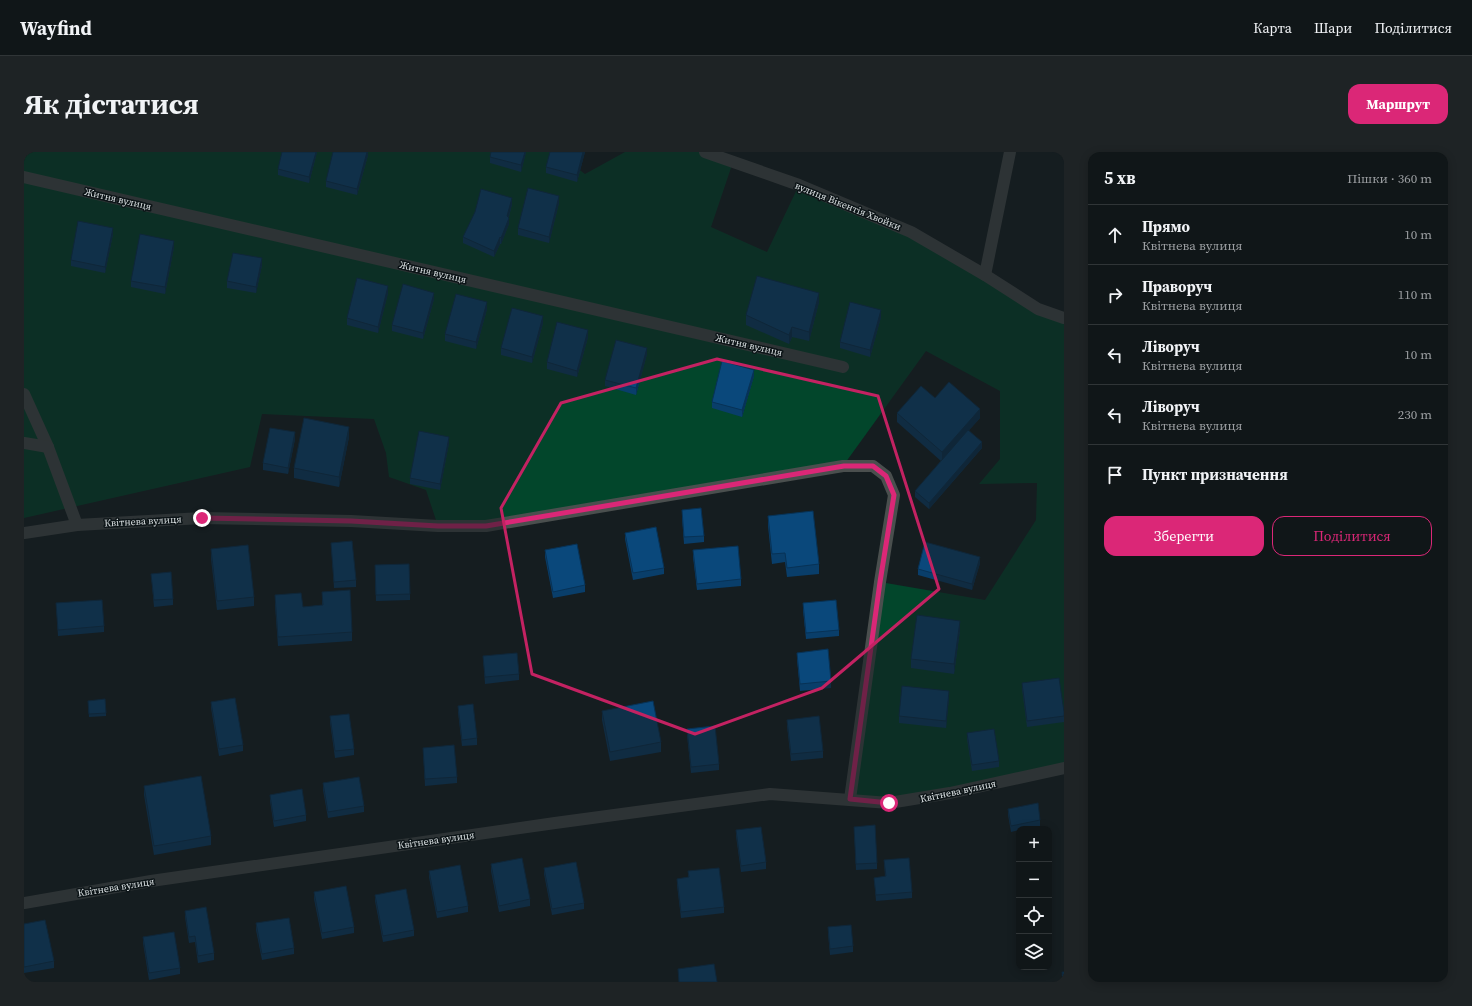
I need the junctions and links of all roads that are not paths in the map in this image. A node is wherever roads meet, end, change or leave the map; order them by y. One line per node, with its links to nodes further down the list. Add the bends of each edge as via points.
1 (705, 152): 4 (street, вулиця Вікентія Хвойки, via 799,185 911,232)
2 (1010, 152): 4 (street)
3 (24, 177): 6 (street, Житня вулиця)
4 (985, 275): 5 (street, вулиця Вікентія Хвойки, via 1038,309)
5 (1064, 318)
6 (843, 367)
7 (24, 394): 9 (street)
8 (24, 443): 9 (street)
9 (48, 447): 10 (street)
10 (77, 525): 11 (street, Квітнева вулиця); 13 (street, Квітнева вулиця, via 202,518 486,526 844,466 873,466 886,476 894,495)
11 (24, 533)
12 (1064, 768): 13 (street, Квітнева вулиця, via 889,803)
13 (850, 799): 14 (street, Квітнева вулиця, via 770,794 166,879)
14 (24, 903)

